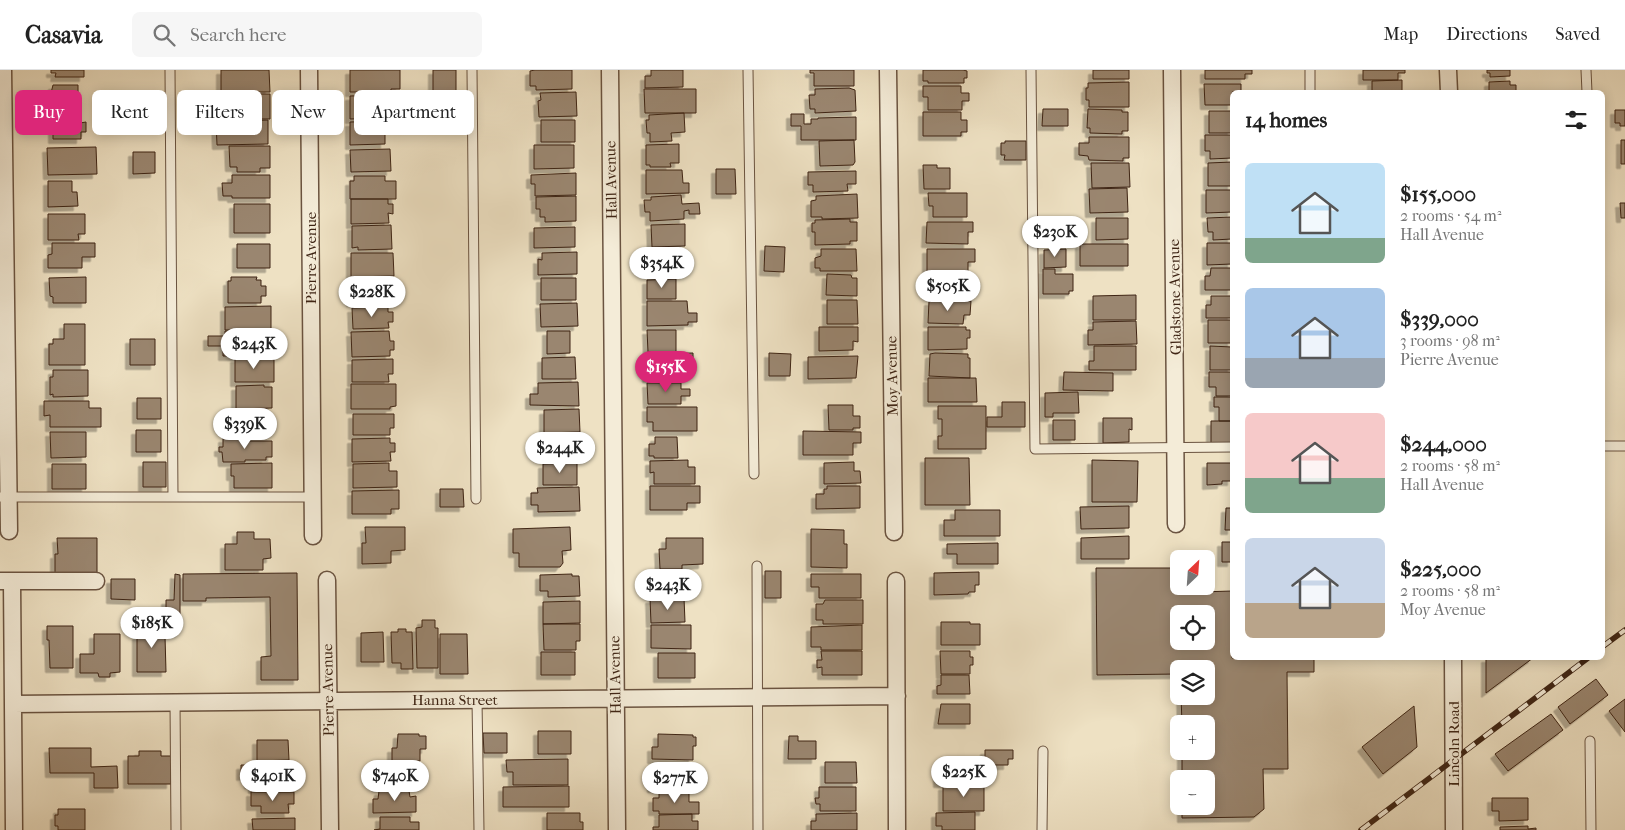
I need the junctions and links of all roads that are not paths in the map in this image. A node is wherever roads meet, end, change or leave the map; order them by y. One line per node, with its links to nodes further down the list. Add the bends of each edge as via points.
1 (3, 70): 22 (street)
2 (170, 70): 23 (lane)
3 (309, 70): 21 (street, Pierre Avenue)
4 (472, 70): 24 (lane)
5 (610, 70): 37 (street, Hall Avenue)
6 (748, 70): 20 (lane)
7 (888, 70): 27 (street, Moy Avenue)
8 (1031, 70): 19 (lane, via 1035,449)
9 (1172, 70): 19 (street, Gladstone Avenue)
10 (1310, 70): 13 (lane)
11 (1448, 70): 14 (street)
12 (1586, 70): 15 (lane)
13 (1310, 90)
14 (1449, 90)
15 (1586, 90)
16 (1605, 446): 17 (lane)
17 (1625, 446)
18 (1230, 447): 19 (lane)
19 (1176, 448): 25 (street, Gladstone Avenue)
20 (754, 474)
21 (312, 496): 23 (lane); 28 (street, Pierre Avenue)
22 (4, 497): 23 (lane); 26 (street)
23 (173, 497)
24 (476, 499)
25 (1176, 524)
26 (9, 531)
27 (894, 532)
28 (313, 536)
29 (757, 566): 36 (lane)
30 (327, 580): 39 (street, Pierre Avenue)
31 (896, 580): 35 (street)
32 (6, 581): 33 (street); 41 (street)
33 (96, 581)
34 (1453, 660): 52 (street, Lincoln Road)
35 (897, 696): 36 (street, Hanna Street); 50 (street)
36 (758, 698): 37 (street, Hanna Street); 49 (lane)
37 (616, 699): 38 (street, Hanna Street); 48 (street, Hall Avenue)
38 (478, 700): 39 (street, Hanna Street); 47 (lane)
39 (328, 701): 40 (street, Hanna Street); 46 (street, Pierre Avenue)
40 (175, 702): 41 (street, Hanna Street); 45 (lane)
41 (13, 704): 44 (street)
42 (1590, 741): 53 (lane)
43 (1042, 751): 51 (lane)
44 (14, 830)
45 (176, 830)
46 (330, 830)
47 (479, 830)
48 (617, 830)
49 (758, 830)
50 (897, 830)
51 (1042, 830)
52 (1454, 830)
53 (1591, 830)

